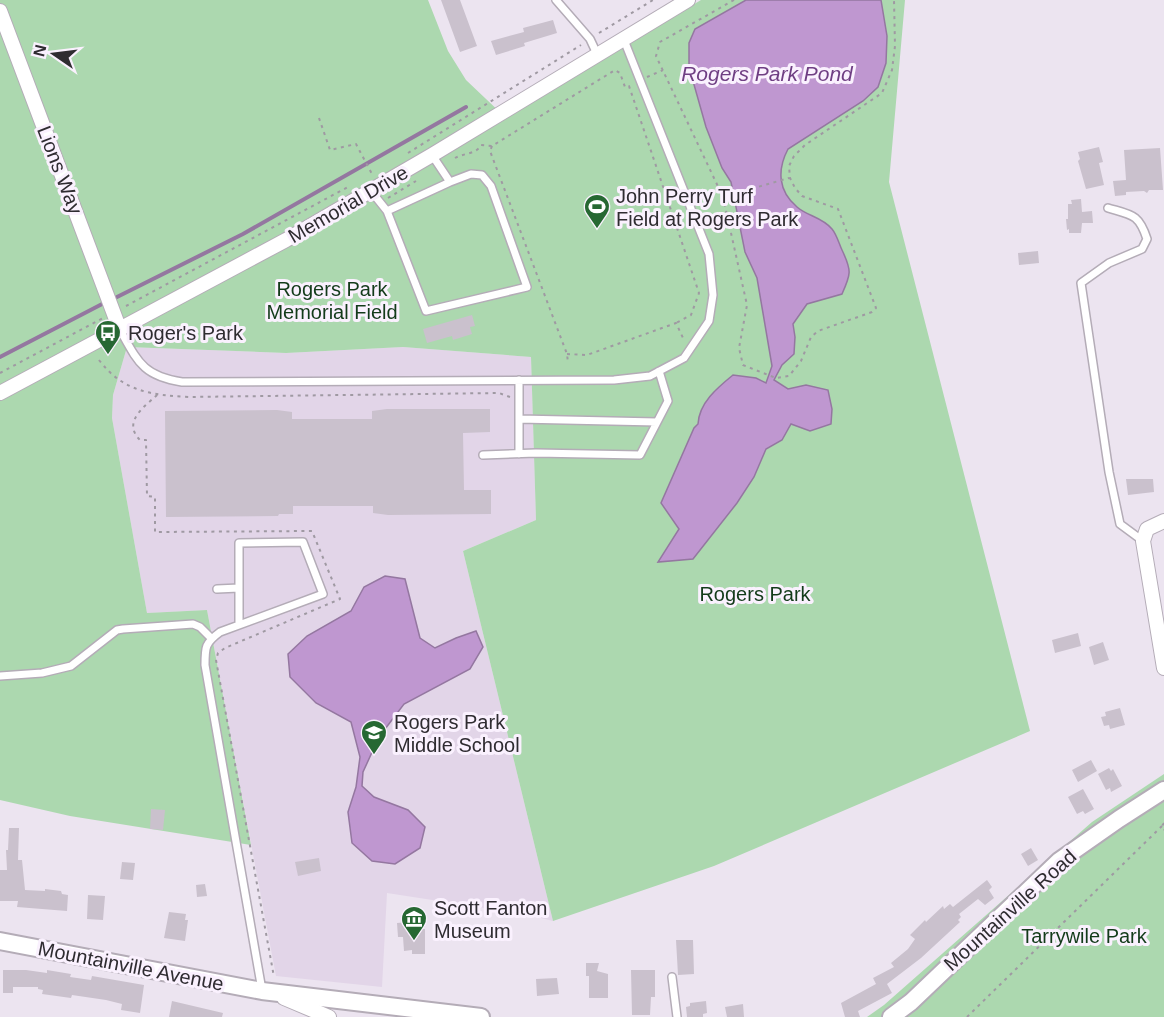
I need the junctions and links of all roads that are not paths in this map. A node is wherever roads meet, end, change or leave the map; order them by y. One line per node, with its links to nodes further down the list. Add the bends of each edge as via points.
1 (555, 0): 6 (lane, via 590,39)
2 (688, 0): 5 (street, Memorial Drive)
3 (0, 11): 4 (street, Lions Way)
4 (3, 28): 12 (street, Lions Way, via 114,301)
5 (624, 40): 6 (street, Memorial Drive); 13 (lane, via 710,255 713,295 709,321 684,358)
6 (598, 56): 7 (street, Memorial Drive)
7 (432, 155): 8 (lane); 9 (street, Memorial Drive)
8 (450, 182): 11 (lane); 11 (lane, via 471,174 482,175 491,186 527,287 426,311)
9 (367, 185): 11 (lane); 12 (street, Memorial Drive, via 286,240)
10 (1108, 208): 21 (lane, via 1133,215 1142,222 1147,239 1142,249 1109,263 1081,283 1120,524)
11 (387, 211)
12 (120, 330): 14 (lane, via 147,371 182,382); 15 (street, Memorial Drive)
13 (659, 371): 14 (lane, via 650,376 614,380); 17 (lane, via 668,400)
14 (519, 380): 16 (lane)
15 (0, 393)
16 (519, 419): 17 (lane); 18 (lane)
17 (657, 422): 18 (lane, via 640,455)
18 (519, 454): 19 (lane)
19 (483, 455)
20 (1164, 521): 21 (street)
21 (1145, 535): 26 (street)
22 (239, 588): 23 (lane); 24 (lane); 24 (lane, via 239,543 303,542 322,594)
23 (217, 589)
24 (239, 624): 25 (lane)
25 (211, 638): 27 (lane, via 193,624 117,630 76,665 42,673); 31 (lane, via 205,648 205,665)
26 (1164, 668)
27 (0, 676)
28 (1164, 790): 36 (street, Mountainville Road, via 1059,861)
29 (0, 941): 31 (street, Mountainville Avenue)
30 (672, 977): 35 (lane)
31 (262, 991): 32 (street); 33 (street)
32 (378, 1011): 34 (street)
33 (329, 1017)
34 (481, 1017)
35 (677, 1017)
36 (891, 1017)

